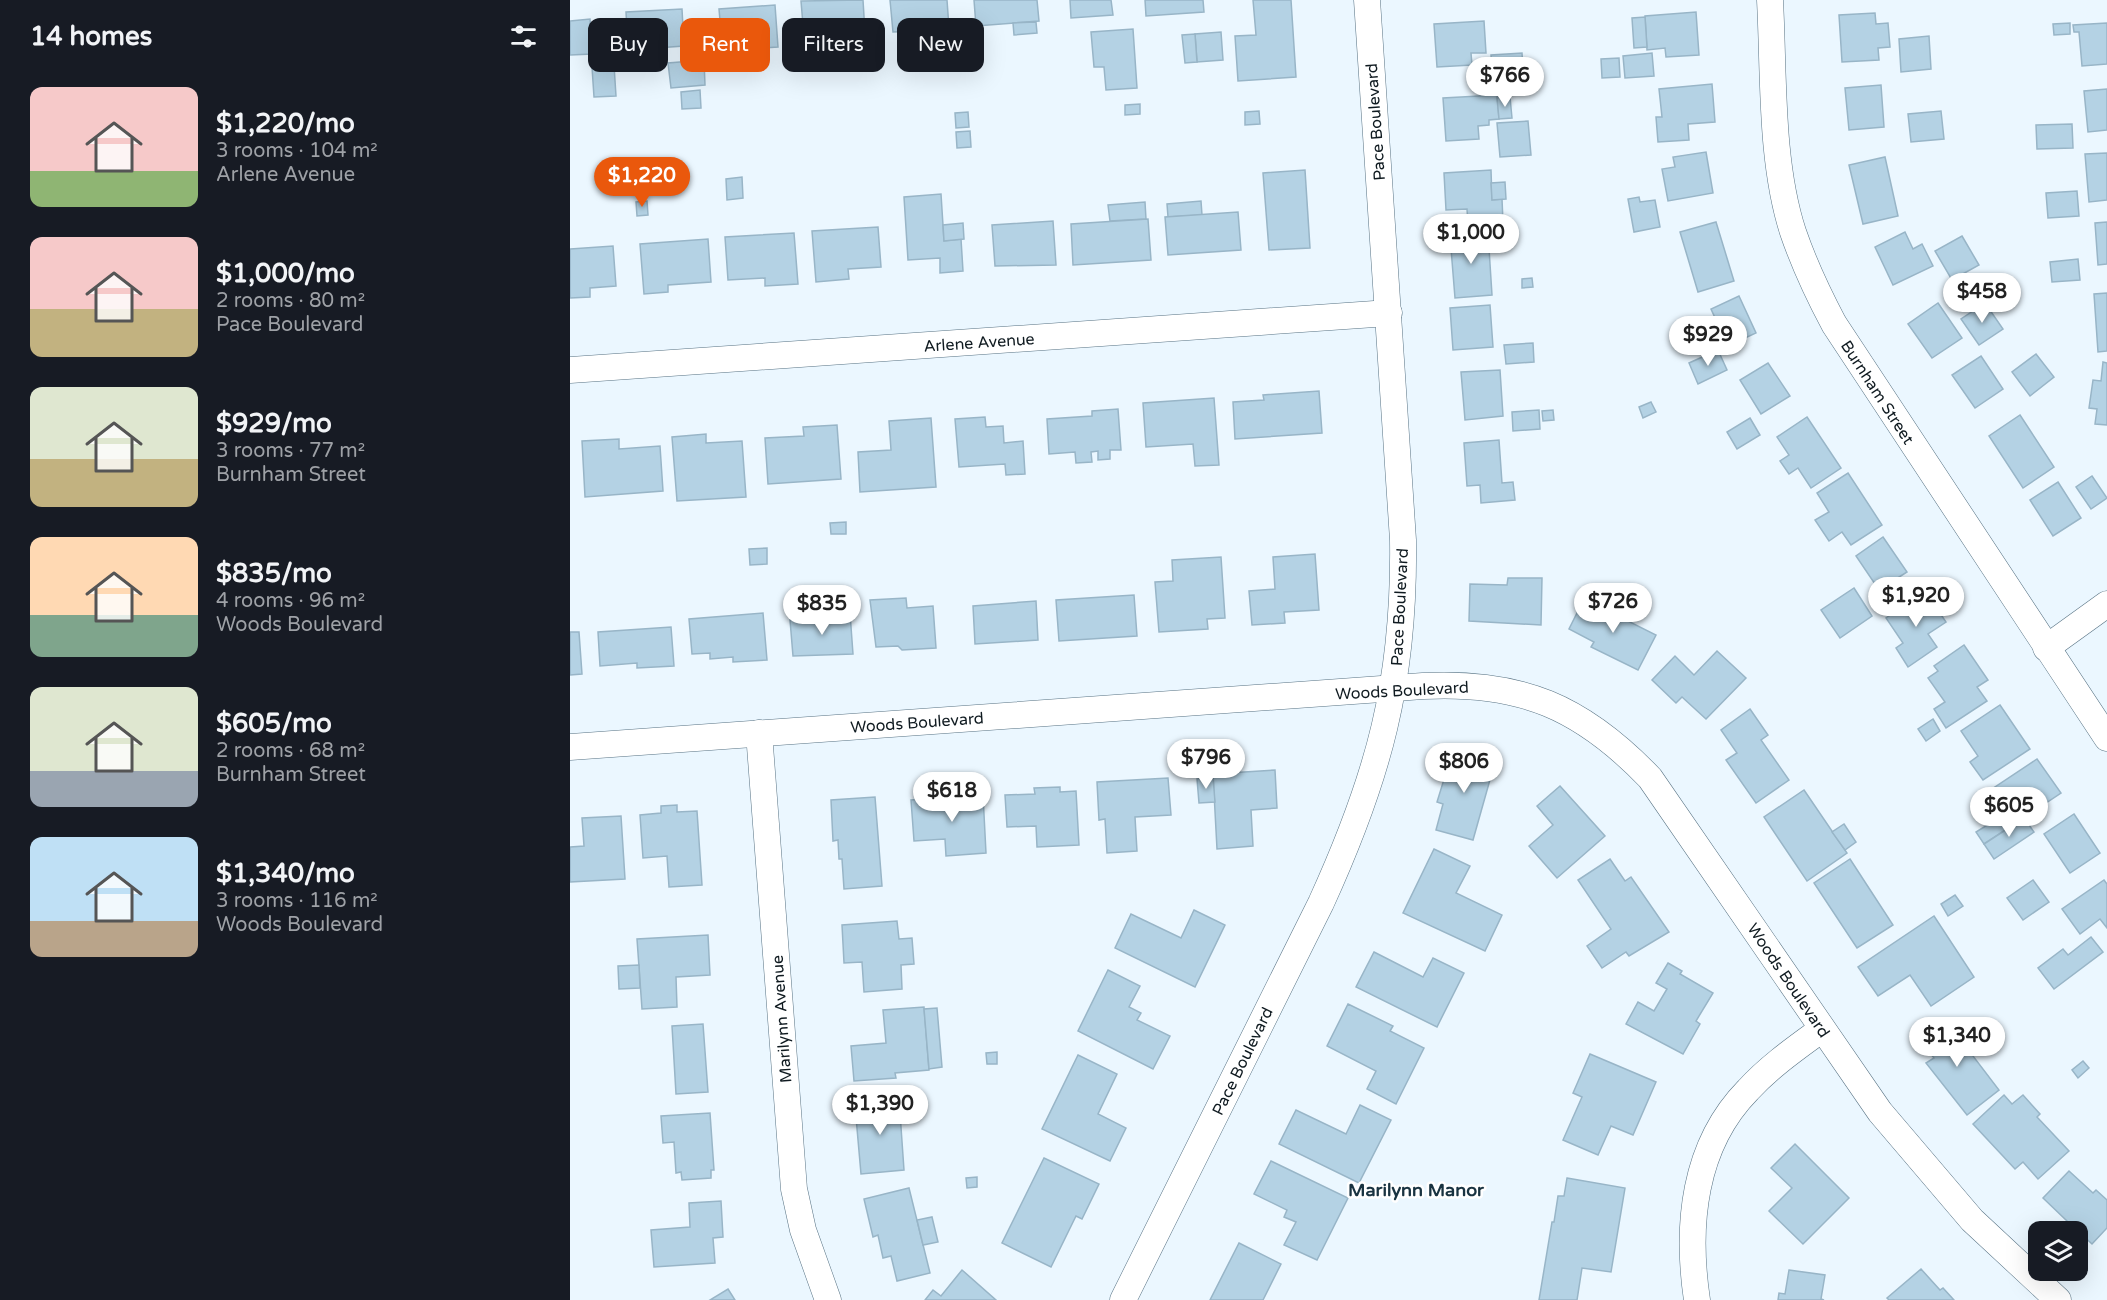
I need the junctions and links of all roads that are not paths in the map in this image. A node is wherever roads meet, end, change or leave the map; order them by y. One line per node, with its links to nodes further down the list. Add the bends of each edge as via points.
1 (1367, 0): 3 (street, Pace Boulevard)
2 (1770, 0): 6 (street, Burnham Street, via 1780,172 1793,230 1811,279 1834,324)
3 (1389, 313): 4 (street, Arlene Avenue); 7 (street, Pace Boulevard, via 1403,559)
4 (570, 370)
5 (2107, 604): 6 (street)
6 (2046, 648): 9 (street, Burnham Street)
7 (1394, 688): 8 (street, Woods Boulevard); 11 (street, Woods Boulevard, via 1475,686 1510,691 1583,719 1619,745 1650,778); 13 (street, Pace Boulevard, via 1379,756 1349,841)
8 (759, 733): 10 (street, Woods Boulevard); 12 (street, Marilynn Avenue, via 794,1189 802,1230)
9 (2107, 738)
10 (570, 747)
11 (1822, 1029): 14 (street, via 1746,1091 1723,1122 1705,1159 1691,1229); 15 (street, Woods Boulevard, via 1880,1112 1941,1187 2007,1255)
12 (828, 1300)
13 (1124, 1300)
14 (1697, 1300)
15 (2058, 1300)

